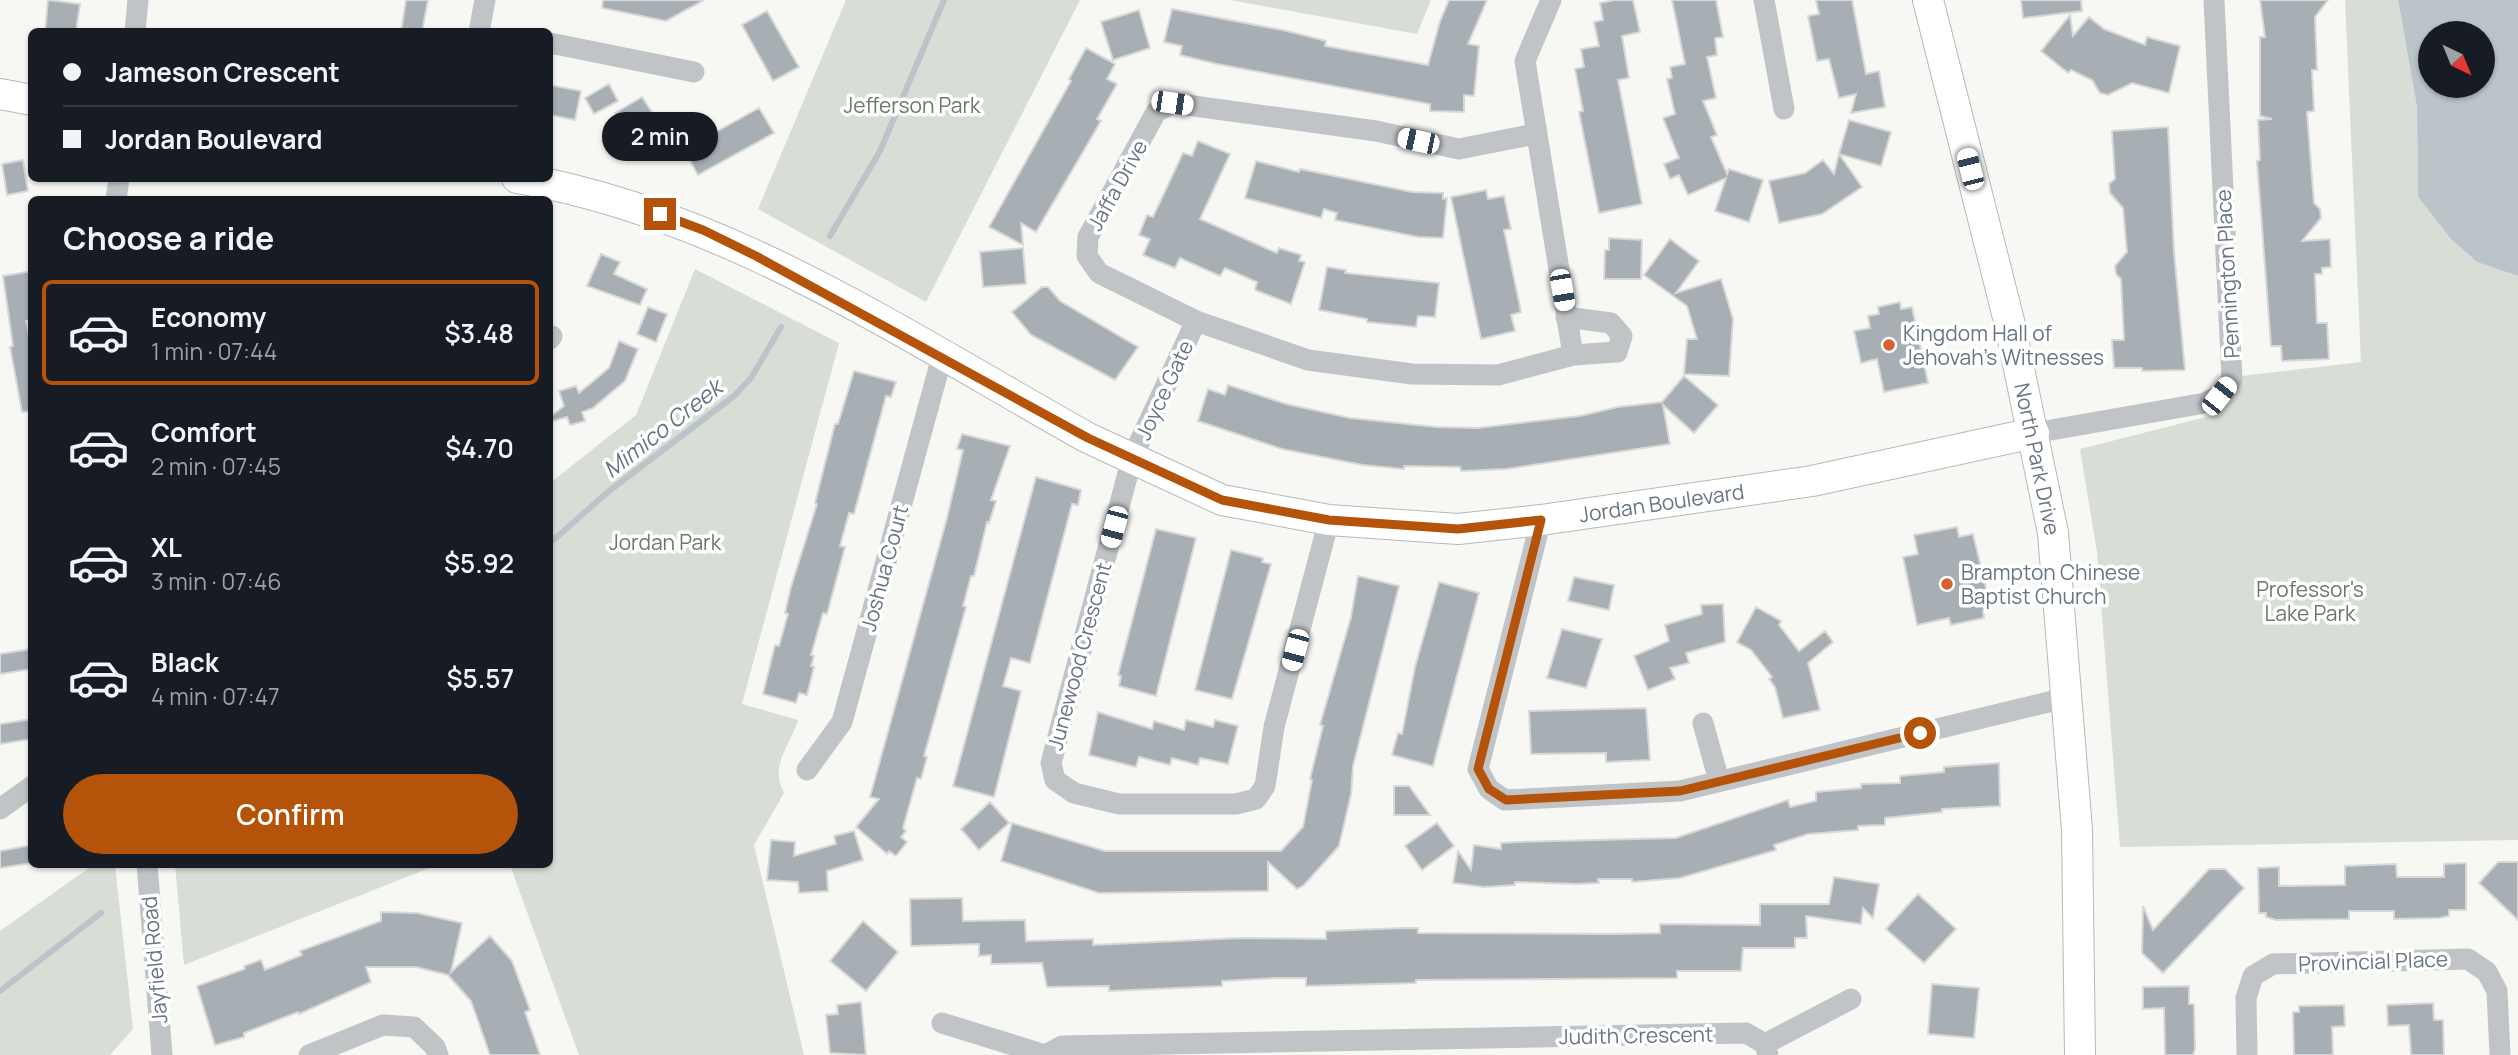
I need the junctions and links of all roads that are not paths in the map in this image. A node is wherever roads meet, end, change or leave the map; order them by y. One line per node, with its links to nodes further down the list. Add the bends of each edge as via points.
1 (138, 0): 7 (street)
2 (485, 0): 8 (street)
3 (1551, 0): 14 (street, via 1525,61)
4 (1764, 0): 13 (street)
5 (1928, 0): 20 (street, North Park Drive)
6 (2214, 0): 20 (street, Pennington Place, via 2232,380 2219,396 2205,403)
7 (135, 28)
8 (484, 28)
9 (553, 44): 10 (street)
10 (694, 72)
11 (0, 94): 12 (street)
12 (28, 99)
13 (1784, 109)
14 (1535, 134): 16 (street); 17 (street, Jaffa Drive, via 1459,149 1376,131 1172,103 1156,112 1088,237 1087,256 1099,273)
15 (534, 182): 19 (street, Jordan Boulevard, via 638,207 703,230)
16 (1566, 317): 18 (street); 18 (street, Jaffa Drive, via 1611,323 1622,336 1617,352)
17 (1196, 321): 18 (street, Jaffa Drive, via 1308,360 1412,374 1498,375); 21 (street, Joyce Gate)
18 (1573, 355)
19 (942, 357): 21 (street, Jordan Boulevard); 26 (street, Joshua Court, via 842,722)
20 (2034, 433): 23 (street, Jordan Boulevard, via 1812,481); 24 (street, North Park Drive, via 2053,533)
21 (1132, 458): 22 (street, Jordan Boulevard, via 1222,500); 22 (street, Junewood Crescent, via 1051,763 1055,780 1074,793 1118,804 1236,804 1256,799 1265,786 1274,727)
22 (1329, 520): 23 (street, Jordan Boulevard, via 1458,529)
23 (1541, 520): 27 (street, via 1478,769 1489,789 1506,800 1680,791)
24 (2065, 698): 27 (street); 38 (street, North Park Drive, via 2077,830)
25 (1703, 723): 27 (street)
26 (807, 770)
27 (1719, 781)
28 (28, 789): 29 (street)
29 (0, 809)
30 (147, 868): 34 (street, Jayfield Road)
31 (1850, 999): 33 (street, Judith Crescent)
32 (942, 1023): 37 (street, Judith Crescent)
33 (1767, 1050): 37 (street, Judith Crescent, via 1746,1033 1062,1046)
34 (162, 1055)
35 (309, 1055): 36 (street, via 383,1025 414,1027)
36 (438, 1055)
37 (1045, 1055)
38 (2080, 1055)
39 (2247, 1055): 40 (street, Provincial Place, via 2246,998 2253,976 2273,964 2468,959 2487,972 2497,991)
40 (2500, 1055)

